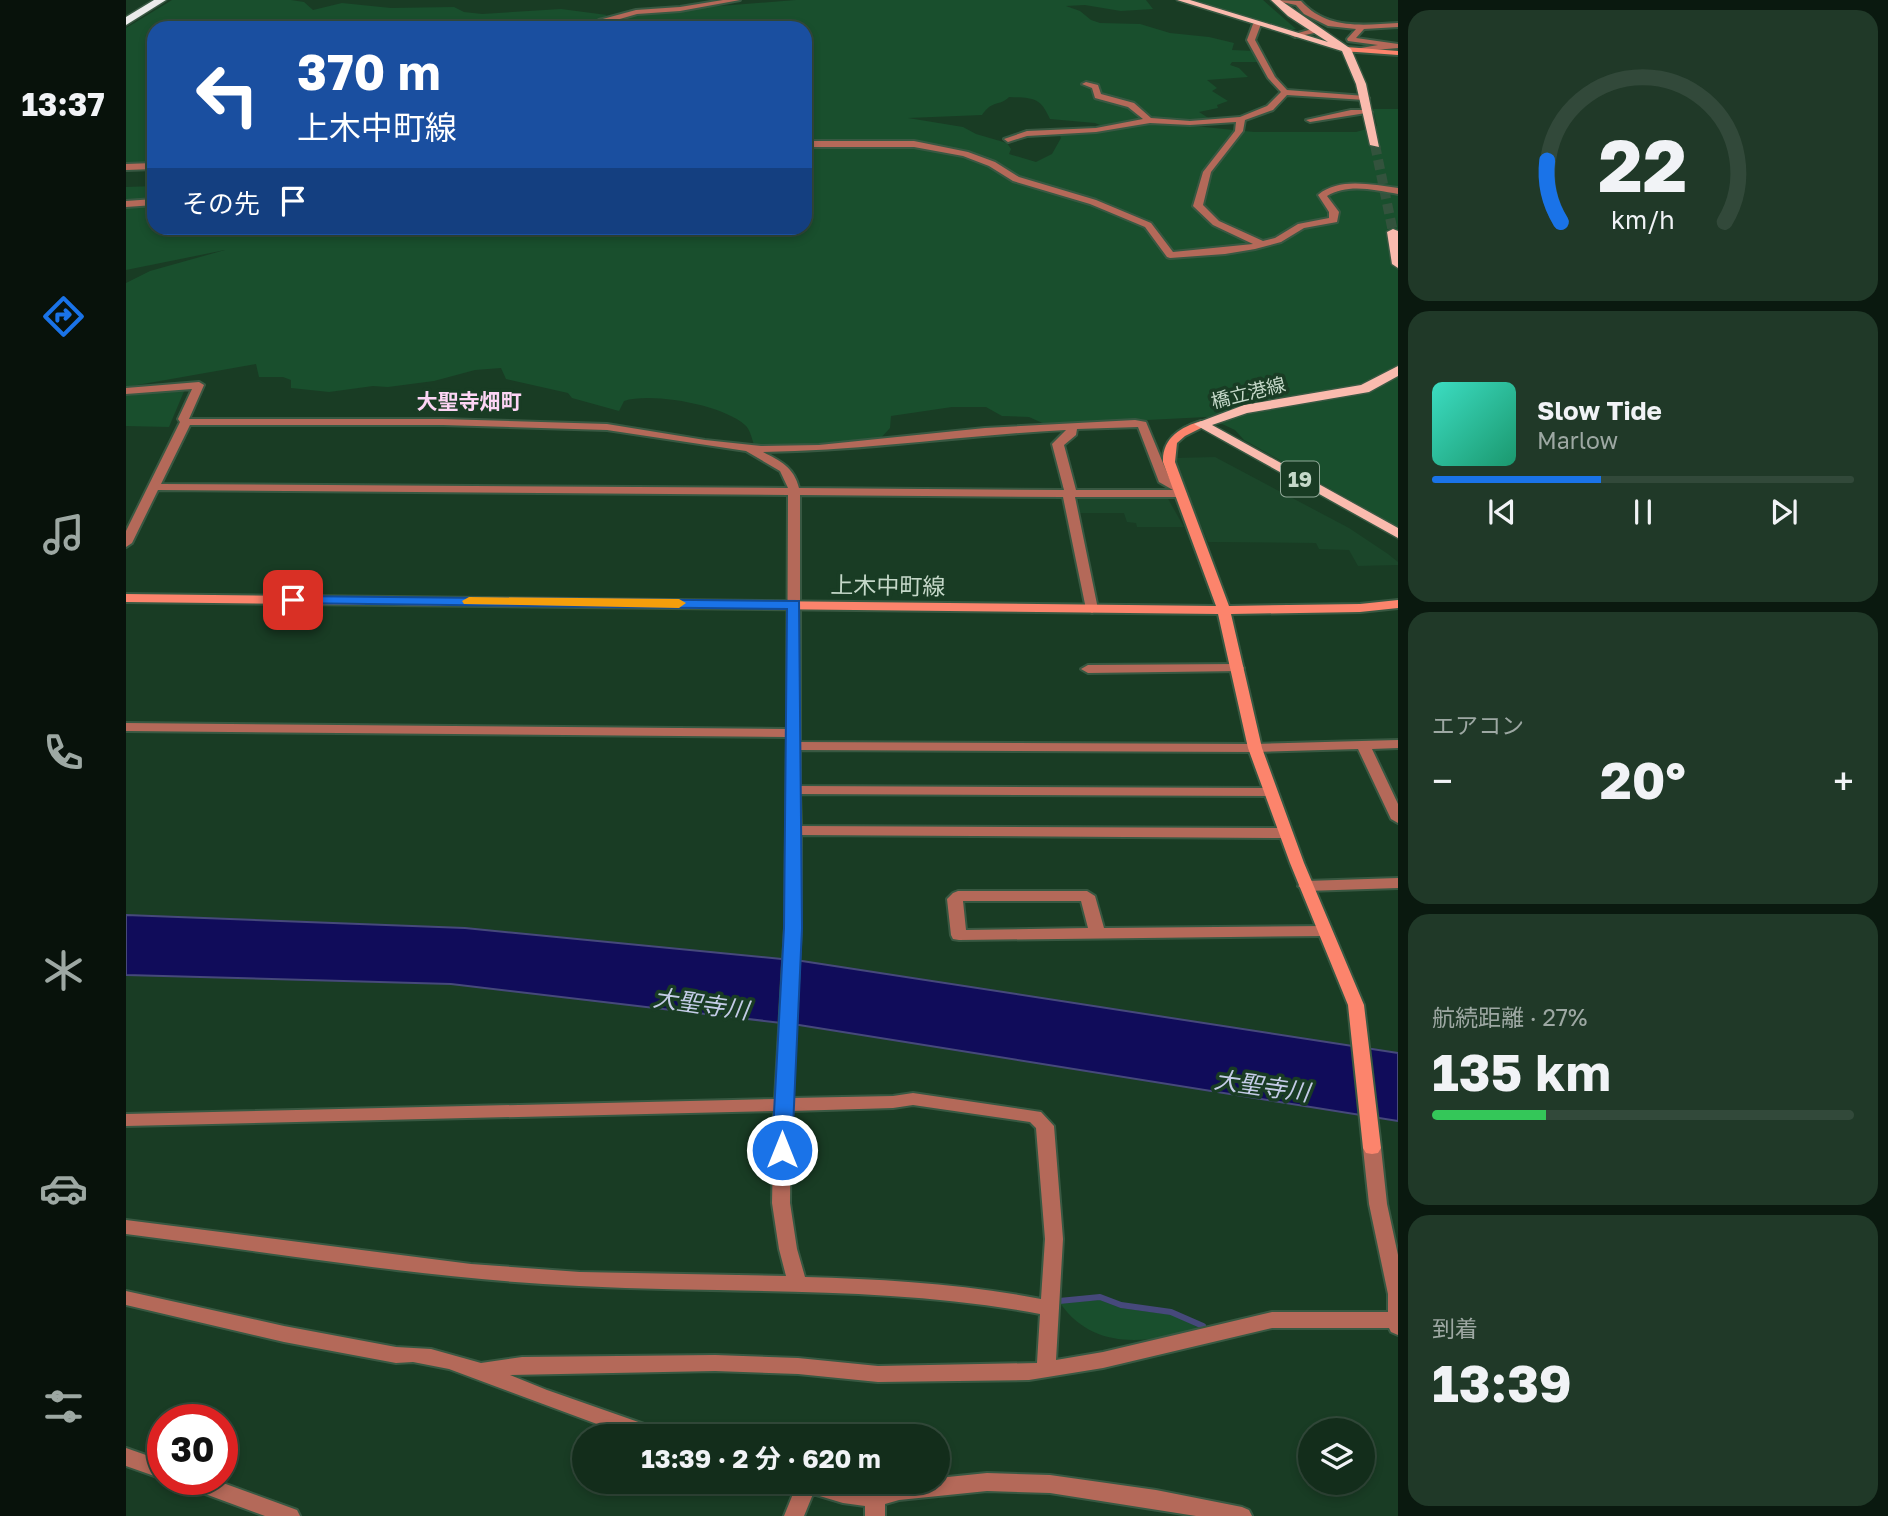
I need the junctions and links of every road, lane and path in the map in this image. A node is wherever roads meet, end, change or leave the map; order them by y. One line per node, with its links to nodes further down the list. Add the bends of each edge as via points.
1 (148, 0): 8 (highway)
2 (161, 0): 10 (highway)
3 (736, 0): 7 (street)
4 (1181, 0): 11 (main road)
5 (1275, 0): 13 (street, via 1298,3 1320,21); 14 (main road)
6 (652, 1): 7 (street)
7 (711, 4): 9 (street, via 624,14)
8 (126, 13)
9 (605, 21)
10 (126, 22)
11 (1257, 24): 15 (main road); 19 (street, via 1251,40)
12 (1398, 25): 13 (street)
13 (1361, 28): 16 (street, via 1351,39 1397,47)
14 (1316, 30): 15 (street); 16 (main road)
15 (1295, 35): 16 (main road)
16 (1350, 49): 17 (main road); 20 (main road)
17 (1398, 53)
18 (1086, 84): 23 (street, via 1095,87 1098,96 1131,105)
19 (1285, 92): 20 (street); 22 (street, via 1270,108)
20 (1364, 97): 21 (main road)
21 (1368, 112): 24 (street); 27 (main road)
22 (1241, 119): 23 (street); 34 (street, via 1239,131 1207,172 1198,206 1216,223)
23 (1150, 120): 25 (street)
24 (1310, 120)
25 (1008, 139)
26 (812, 145): 34 (street, via 914,144 972,156 1016,179 1093,202 1148,225 1170,255)
27 (1375, 145)
28 (147, 166): 29 (street)
29 (126, 167)
30 (1398, 191): 34 (street, via 1351,187 1323,192 1334,220 1301,226)
31 (147, 202): 32 (street)
32 (126, 204)
33 (1392, 232): 35 (main road)
34 (1261, 244)
35 (1398, 264)
36 (1398, 370): 39 (main road, 橋立港線, via 1364,389 1244,409)
37 (126, 391): 38 (street, via 199,385 183,419)
38 (186, 422): 41 (street, via 607,427); 42 (street)
39 (1201, 424): 44 (main road, via 1177,436 1168,448); 46 (main road, 橋立港線 / 19)
40 (1071, 427): 41 (street, via 819,448); 44 (street, via 1142,424 1165,482); 45 (street, via 1072,433 1058,444)
41 (747, 447): 43 (street, via 786,469)
42 (155, 487): 43 (street); 47 (street)
43 (794, 491): 45 (street); 49 (street)
44 (1180, 492): 45 (street); 52 (main road)
45 (1070, 493): 51 (street)
46 (1398, 534)
47 (126, 543)
48 (126, 598): 49 (main road, 上木中町線)
49 (794, 604): 51 (main road, 上木中町線); 56 (street)
50 (1398, 604): 52 (main road, 上木中町線)
51 (1092, 609): 52 (main road, 上木中町線)
52 (1224, 610): 53 (main road)
53 (1237, 668): 54 (street); 59 (main road)
54 (1088, 669)
55 (126, 727): 56 (street)
56 (794, 739): 59 (street); 60 (street)
57 (1363, 744): 58 (street); 59 (street); 62 (street)
58 (1398, 744)
59 (1255, 748): 61 (main road)
60 (794, 790): 61 (street); 63 (street)
61 (1270, 793): 64 (main road)
62 (1398, 819)
63 (793, 830): 64 (street); 69 (street, via 793,938)
64 (1285, 832): 66 (main road)
65 (1398, 883): 66 (street)
66 (1306, 886): 67 (main road)
67 (1324, 931): 68 (street); 71 (main road, via 1356,1005)
68 (1097, 933): 68 (street, via 959,934 955,899 1087,897)
69 (783, 1105): 70 (street); 73 (street, via 781,1203); 75 (street, via 925,1099 1035,1116 1045,1126 1054,1217)
70 (126, 1120)
71 (1372, 1148): 76 (street)
72 (126, 1227): 73 (street, via 471,1271 580,1279)
73 (797, 1283): 75 (street, via 906,1289)
74 (126, 1298): 79 (street, via 284,1334 396,1355 409,1353)
75 (1049, 1308): 78 (street)
76 (1398, 1320): 77 (street); 78 (street, via 1272,1320)
77 (1398, 1327)
78 (1046, 1370): 79 (street, via 878,1374 715,1363 522,1365)
79 (482, 1371): 80 (street)
80 (620, 1424)
81 (126, 1457): 82 (street)
82 (147, 1464)
83 (801, 1494): 88 (street)
84 (837, 1494): 86 (street)
85 (232, 1495): 87 (street)
86 (875, 1507): 89 (street, via 899,1491 987,1482 1035,1483)
87 (290, 1516)
88 (794, 1516)
89 (1242, 1516)

